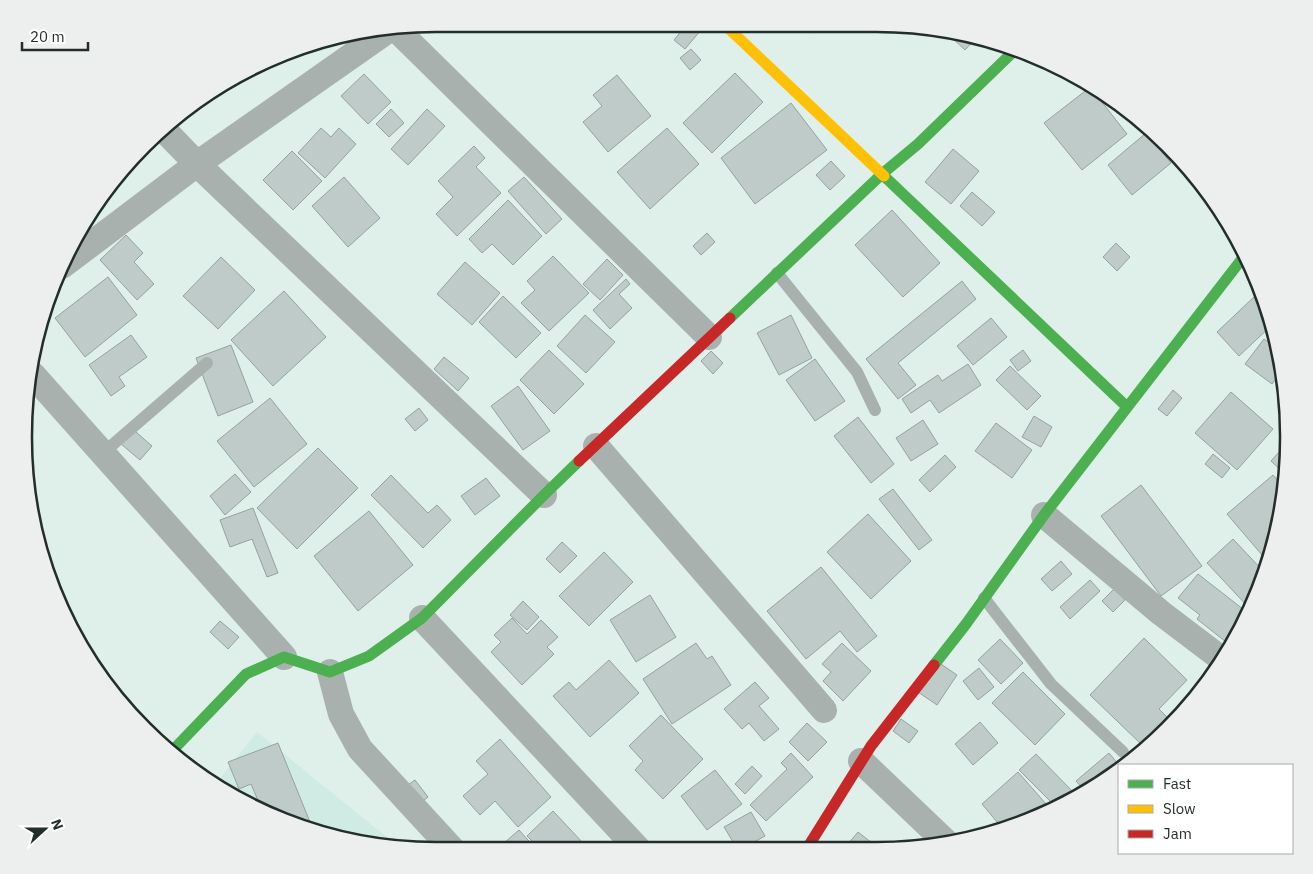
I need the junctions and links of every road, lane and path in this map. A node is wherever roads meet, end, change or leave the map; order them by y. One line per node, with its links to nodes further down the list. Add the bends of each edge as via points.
1 (732, 32): 7 (street)
2 (401, 34): 11 (street)
3 (377, 37): 6 (street)
4 (1010, 55): 7 (street, via 918,144)
5 (168, 134): 6 (street)
6 (197, 164): 8 (street); 18 (street)
7 (882, 174): 10 (street); 14 (street)
8 (75, 256)
9 (1240, 261): 14 (street)
10 (777, 273): 11 (street); 15 (lane, via 857,372)
11 (709, 337): 16 (street)
12 (207, 364): 17 (lane)
13 (37, 379): 17 (street)
14 (1127, 407): 19 (street)
15 (874, 410)
16 (596, 446): 18 (street); 25 (street)
17 (103, 453): 23 (street)
18 (544, 495): 21 (street)
19 (1044, 515): 20 (street); 22 (street)
20 (984, 598): 27 (lane, via 1051,684); 28 (street)
21 (422, 618): 24 (street, via 369,656); 31 (street)
22 (1216, 655)
23 (284, 657): 24 (street); 26 (street, via 246,674)
24 (330, 672): 30 (street, via 341,714 360,749)
25 (824, 710)
26 (177, 746)
27 (1123, 752)
28 (861, 761): 29 (street); 32 (street)
29 (940, 836)
30 (447, 842)
31 (632, 842)
32 (811, 842)

